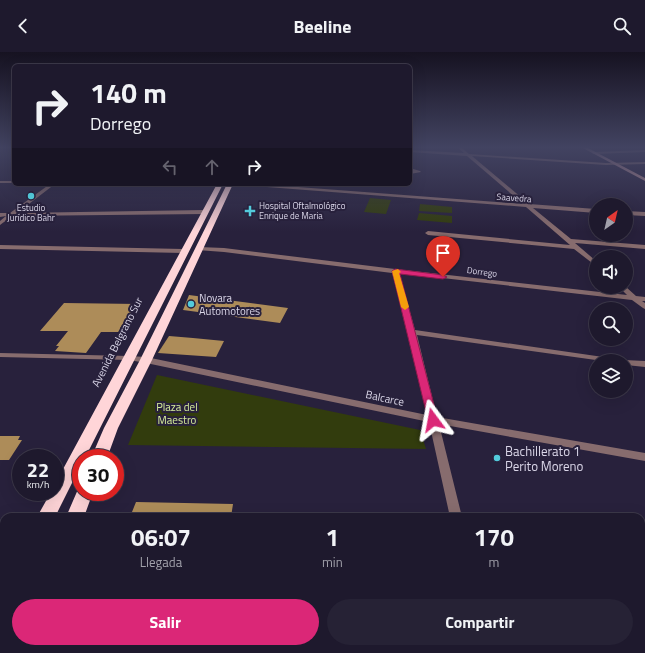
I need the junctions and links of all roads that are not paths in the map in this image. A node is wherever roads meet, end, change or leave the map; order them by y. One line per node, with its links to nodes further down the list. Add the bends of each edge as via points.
1 (493, 176): 8 (street)
2 (0, 182): 3 (street)
3 (12, 182)
4 (50, 186): 14 (street)
5 (219, 186): 10 (highway, Avenida Belgrano Sur)
6 (229, 186): 21 (highway)
7 (265, 186): 8 (street, Saavedra)
8 (529, 207): 9 (street, Saavedra); 17 (street)
9 (589, 211)
10 (204, 212): 14 (street); 22 (highway, Avenida Belgrano Sur)
11 (633, 213): 12 (street)
12 (645, 214)
13 (0, 215): 14 (street)
14 (12, 215): 15 (street)
15 (0, 223)
16 (428, 233): 19 (street)
17 (569, 241): 19 (street); 20 (street)
18 (0, 247): 22 (street)
19 (576, 247): 23 (street)
20 (645, 247)
21 (199, 249): 24 (street, Dorrego); 33 (highway)
22 (183, 251): 32 (highway, Avenida Belgrano Sur)
23 (589, 258)
24 (395, 271): 26 (street, Dorrego); 29 (street)
25 (630, 294): 26 (street)
26 (635, 298): 27 (street, Dorrego); 28 (street)
27 (645, 299)
28 (645, 307)
29 (412, 332): 31 (street); 36 (street)
30 (0, 355): 32 (street, Balcarce)
31 (589, 357)
32 (129, 358): 33 (street, Balcarce); 40 (highway, Avenida Belgrano Sur)
33 (146, 360): 36 (street, Balcarce); 37 (highway)
34 (633, 363): 35 (street)
35 (645, 364)
36 (433, 420): 38 (street, Balcarce); 42 (street)
37 (103, 449)
38 (645, 457)
39 (81, 501): 41 (highway)
40 (48, 513)
41 (77, 513)
42 (455, 513)

